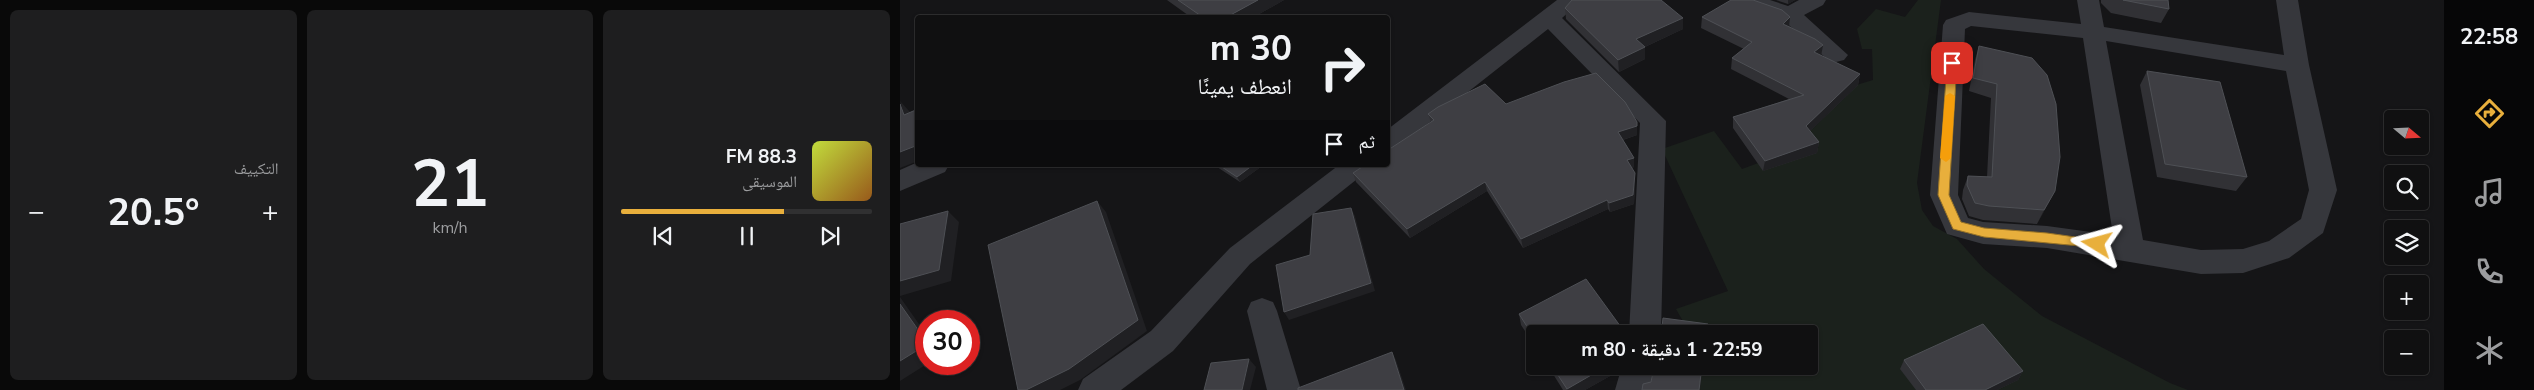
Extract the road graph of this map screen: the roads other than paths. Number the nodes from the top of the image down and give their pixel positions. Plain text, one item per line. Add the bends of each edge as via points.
1 (1570, 0) edge
2 (1748, 0) edge
3 (1816, 0) edge
4 (2088, 0) edge
5 (2287, 0) edge
6 (1790, 14) junction
7 (1549, 17) junction
8 (2094, 32) junction
9 (1836, 55) dead end
10 (2298, 65) junction
11 (1390, 140) edge
12 (931, 167) edge
13 (1354, 167) edge
14 (900, 180) edge
15 (2130, 249) junction
16 (1262, 311) dead end
17 (1647, 325) edge
18 (1636, 375) edge
19 (1095, 390) edge
20 (1284, 390) edge
21 (1632, 390) edge

1 - 7 street
2 - 6 street
3 - 6 street
4 - 8 street
5 - 10 street
6 - 9 street
7 - 11 street
7 - 17 street via 1653,121
8 - 10 street
8 - 15 street
8 - 15 street via 1969,19 1954,25 1944,195 1957,226 1970,231 2047,237
10 - 15 street via 2323,190 2312,225 2279,250 2243,261 2201,262
12 - 14 street
13 - 19 street via 1240,256 1162,341
16 - 20 street
18 - 21 street

